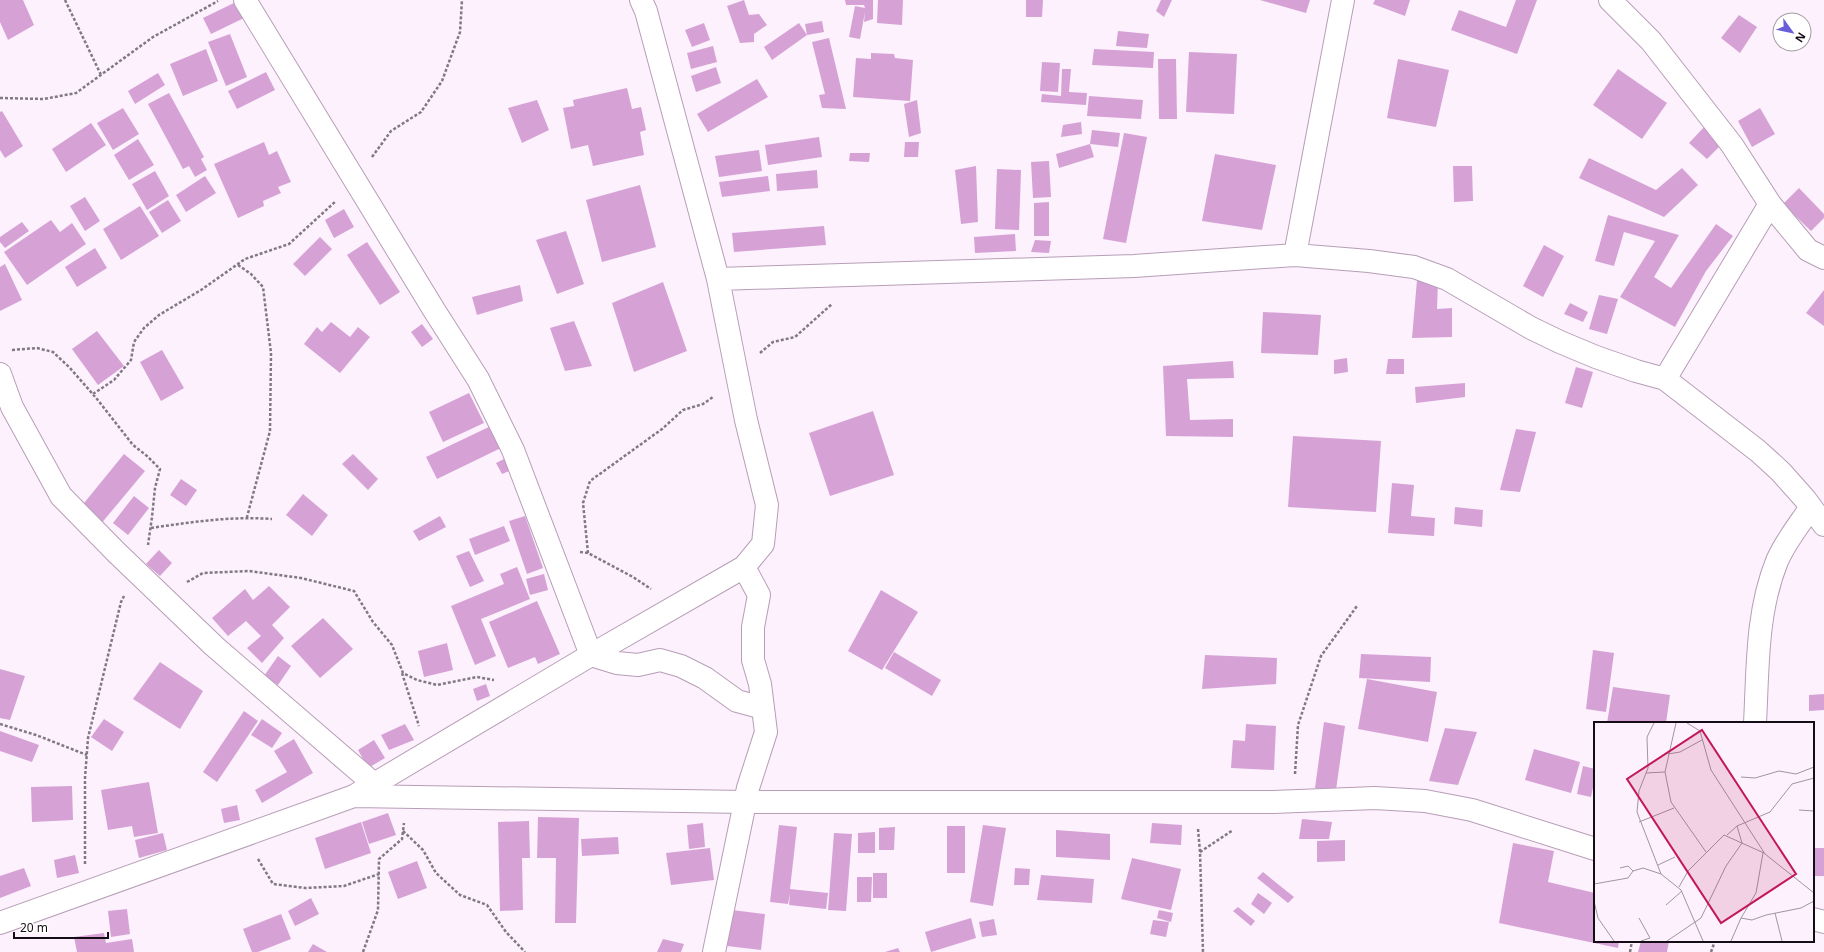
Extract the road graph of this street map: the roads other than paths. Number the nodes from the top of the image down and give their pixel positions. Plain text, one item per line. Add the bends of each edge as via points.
1 (245, 0) edge
2 (640, 0) edge
3 (1343, 0) edge
4 (1610, 0) edge
5 (1770, 204) junction
6 (1296, 255) junction
7 (1824, 258) edge
8 (718, 279) junction
9 (0, 374) edge
10 (1665, 379) junction
11 (1811, 507) junction
12 (1824, 525) edge
13 (744, 567) junction
14 (590, 655) junction
15 (763, 708) junction
16 (1755, 722) edge
17 (374, 784) junction
18 (354, 796) junction
19 (745, 802) junction
20 (1594, 850) edge
21 (1814, 919) edge
22 (1824, 922) edge
23 (0, 923) edge
24 (714, 952) edge

1 - 14 street via 478,379 513,450
2 - 8 street via 646,11
3 - 6 street
4 - 5 street via 1651,41 1732,145
5 - 7 street via 1808,250
5 - 10 street
6 - 8 street via 1134,266
6 - 10 street via 1369,260 1414,267 1447,279 1530,328 1560,342 1596,357
8 - 13 street via 746,420 768,505 763,544
9 - 17 street via 12,407 61,496 214,646
10 - 11 street via 1781,472
11 - 12 street
11 - 16 street via 1777,561 1765,600 1759,629
13 - 14 street
13 - 15 street via 759,595 753,627 753,660
14 - 15 street via 617,663 638,665 660,660 681,666 704,678 737,701
14 - 17 street
15 - 19 street via 766,732
17 - 18 street
18 - 19 street
18 - 23 street
19 - 20 street via 1195,803 1375,798 1425,801 1472,810
19 - 24 street
21 - 22 street

